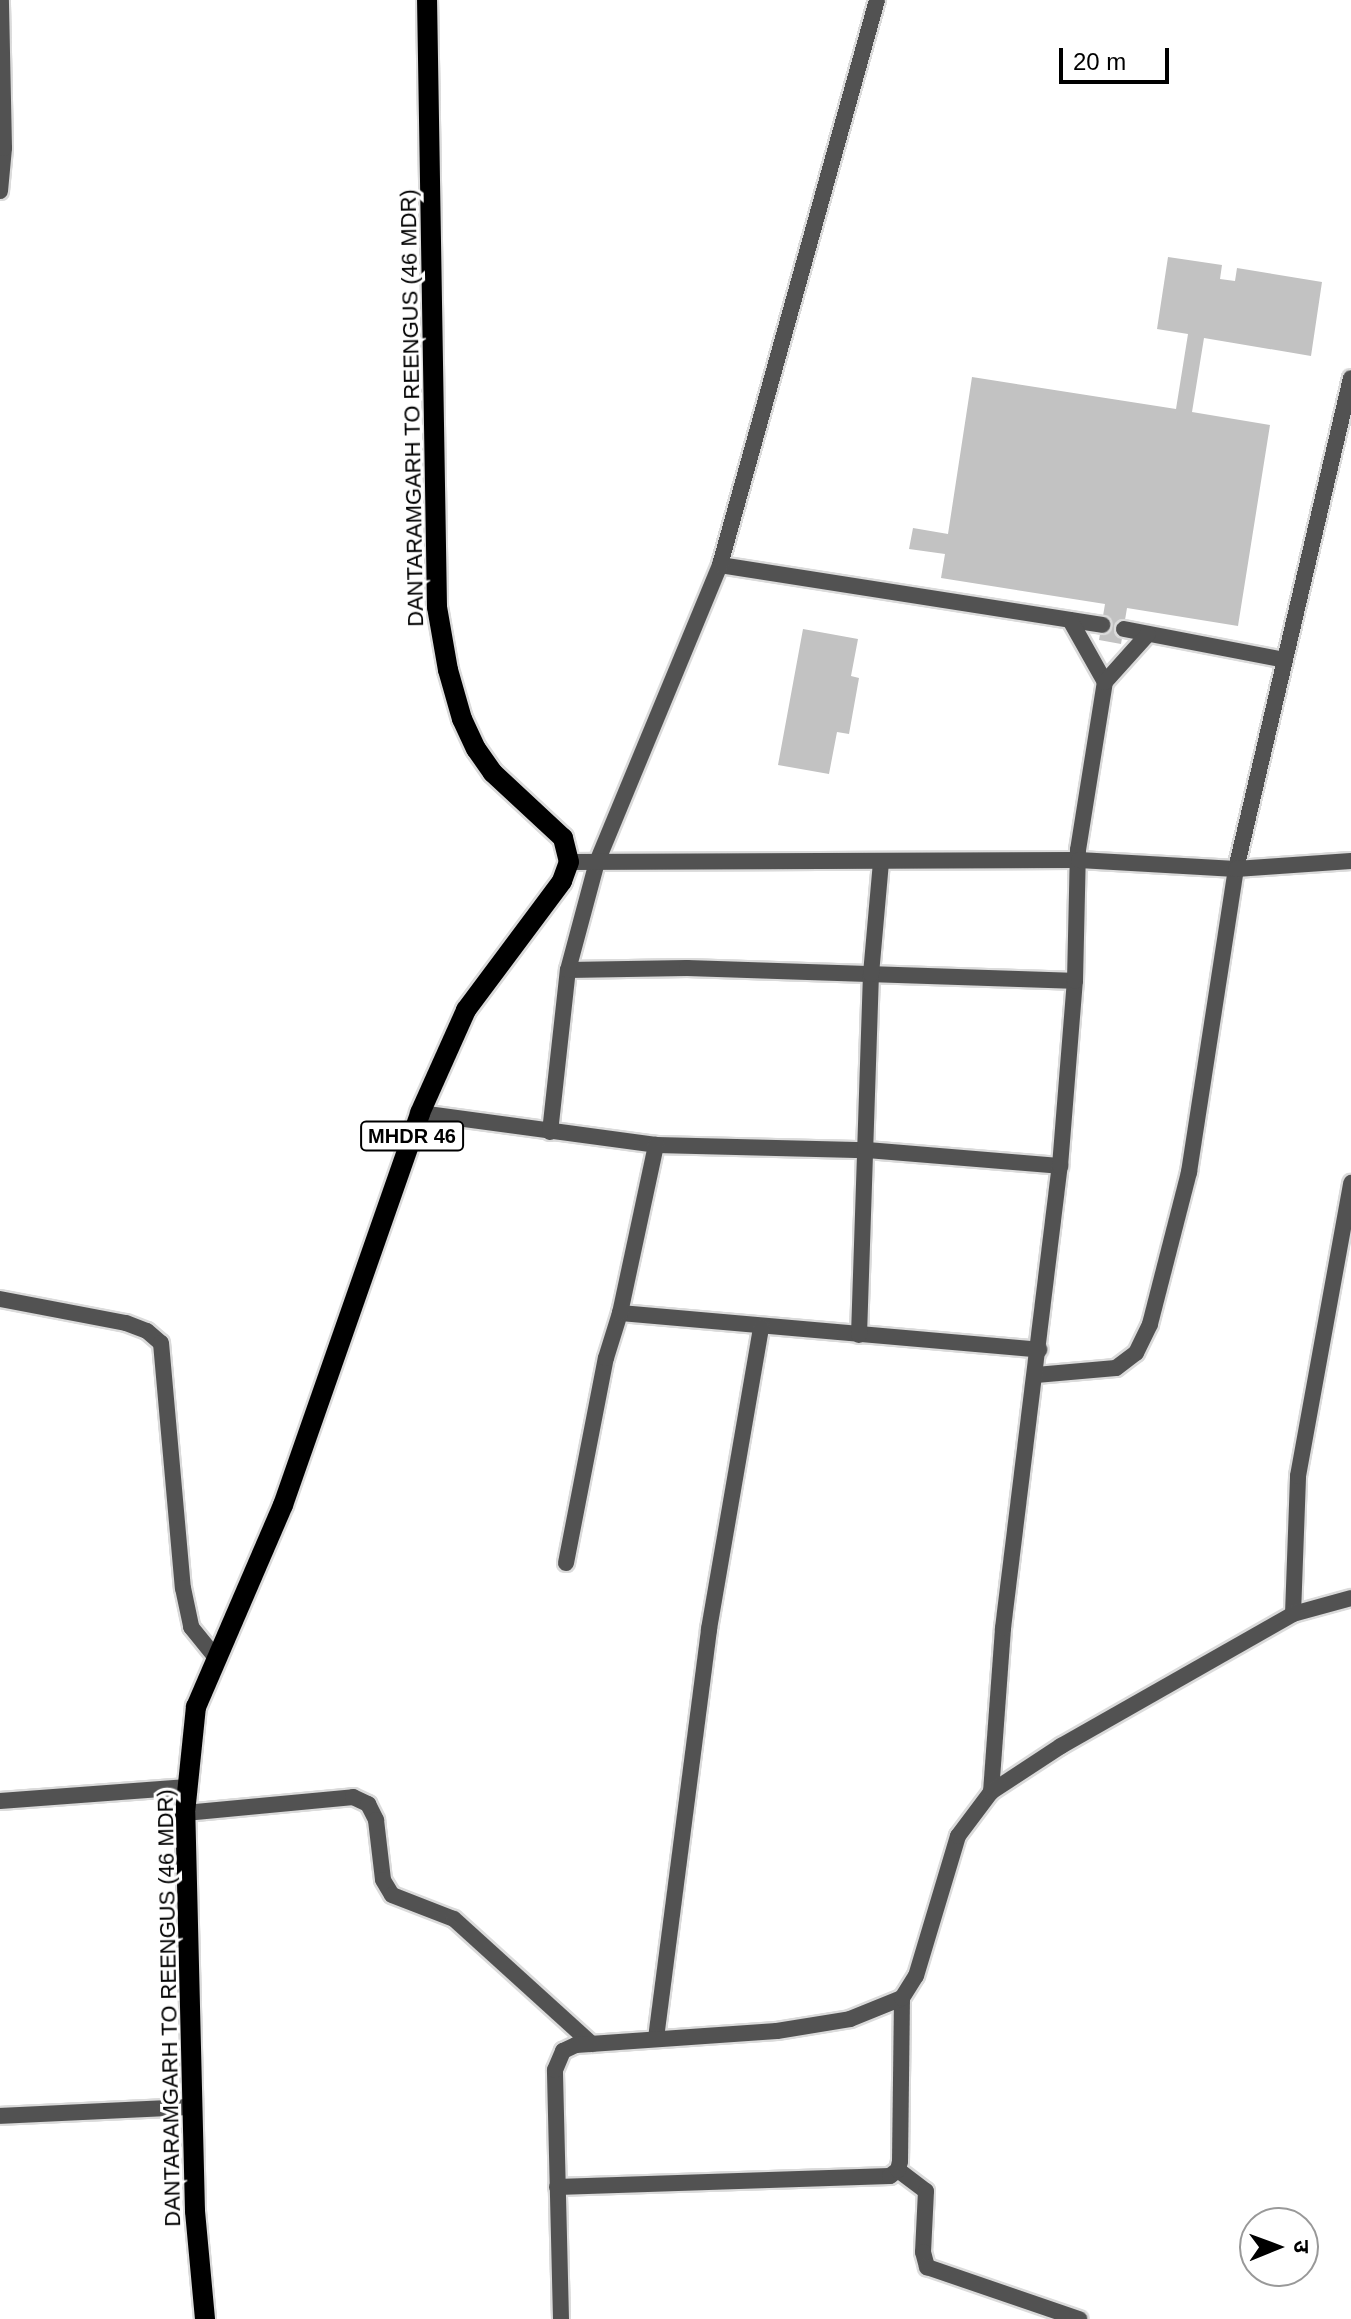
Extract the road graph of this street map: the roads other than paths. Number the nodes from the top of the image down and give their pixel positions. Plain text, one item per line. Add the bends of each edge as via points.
1 (1, 0) edge
2 (427, 0) edge
3 (877, 0) edge
4 (0, 191) edge
5 (1351, 378) edge
6 (720, 565) junction
7 (1070, 620) junction
8 (1102, 625) dead end
9 (1124, 629) dead end
10 (1148, 634) junction
11 (1285, 660) junction
12 (1105, 682) junction
13 (1078, 855) junction
14 (881, 861) junction
15 (1351, 861) edge
16 (569, 862) junction
17 (597, 862) junction
18 (1236, 869) junction
19 (568, 970) junction
20 (871, 974) junction
21 (1075, 981) junction
22 (420, 1113) junction
23 (550, 1132) junction
24 (656, 1145) junction
25 (866, 1150) junction
26 (1060, 1166) junction
27 (1351, 1183) edge
28 (0, 1299) edge
29 (620, 1313) junction
30 (761, 1327) junction
31 (859, 1335) junction
32 (1039, 1350) junction
33 (1036, 1375) junction
34 (566, 1563) dead end
35 (1351, 1598) edge
36 (1293, 1614) junction
37 (215, 1657) junction
38 (187, 1787) junction
39 (991, 1792) junction
40 (0, 1801) edge
41 (185, 1813) junction
42 (902, 1998) junction
43 (656, 2038) junction
44 (592, 2044) junction
45 (192, 2107) junction
46 (0, 2116) edge
47 (898, 2170) junction
48 (557, 2187) junction
49 (205, 2319) edge
50 (561, 2319) edge
51 (1079, 2319) edge

1 - 4 street
2 - 16 main road, DANTARAMGARH TO REENGUS (46 MDR) via 437,607 448,670 476,749 493,773 563,838
3 - 6 street
5 - 11 street
6 - 7 street
6 - 17 street
7 - 8 street
7 - 12 street
9 - 10 street
10 - 11 street
10 - 12 street
11 - 18 street
12 - 13 street
13 - 14 street
13 - 18 street
13 - 21 street
14 - 17 street
14 - 20 street
15 - 18 street
16 - 17 street
16 - 22 main road, DANTARAMGARH TO REENGUS (46 MDR) / MHDR 46 via 562,881 466,1010
17 - 19 street
18 - 33 street via 1189,1172 1150,1324 1136,1353 1116,1368
19 - 20 street
19 - 23 street
20 - 21 street
20 - 25 street
21 - 26 street
22 - 23 street
22 - 37 main road, DANTARAMGARH TO REENGUS (46 MDR) / MHDR 46 via 283,1505 252,1585
23 - 24 street
24 - 25 street
24 - 29 street
25 - 26 street
25 - 31 street
26 - 32 street
27 - 36 street via 1298,1476
28 - 37 street via 126,1323 161,1343 183,1588 191,1627
29 - 30 street
29 - 34 street via 606,1358
30 - 31 street
30 - 43 street via 709,1629
31 - 32 street
32 - 33 street
33 - 39 street via 1003,1628
35 - 36 street
36 - 39 street via 1061,1746
37 - 38 main road, DANTARAMGARH TO REENGUS (46 MDR) / MHDR 46 via 196,1707
38 - 40 street
38 - 41 main road, DANTARAMGARH TO REENGUS (46 MDR) / MHDR 46
39 - 42 street via 958,1836 916,1976
41 - 44 street via 353,1797 368,1804 376,1820 383,1880 392,1895 454,1919
41 - 45 main road, DANTARAMGARH TO REENGUS (46 MDR) / MHDR 46
42 - 43 street via 850,2019 777,2031
42 - 47 street
43 - 44 street
44 - 48 street via 563,2051 555,2070
45 - 46 street
45 - 49 main road, DANTARAMGARH TO REENGUS (46 MDR) / MHDR 46
47 - 48 street via 880,2178
47 - 51 street via 926,2191 927,2267
48 - 50 street

